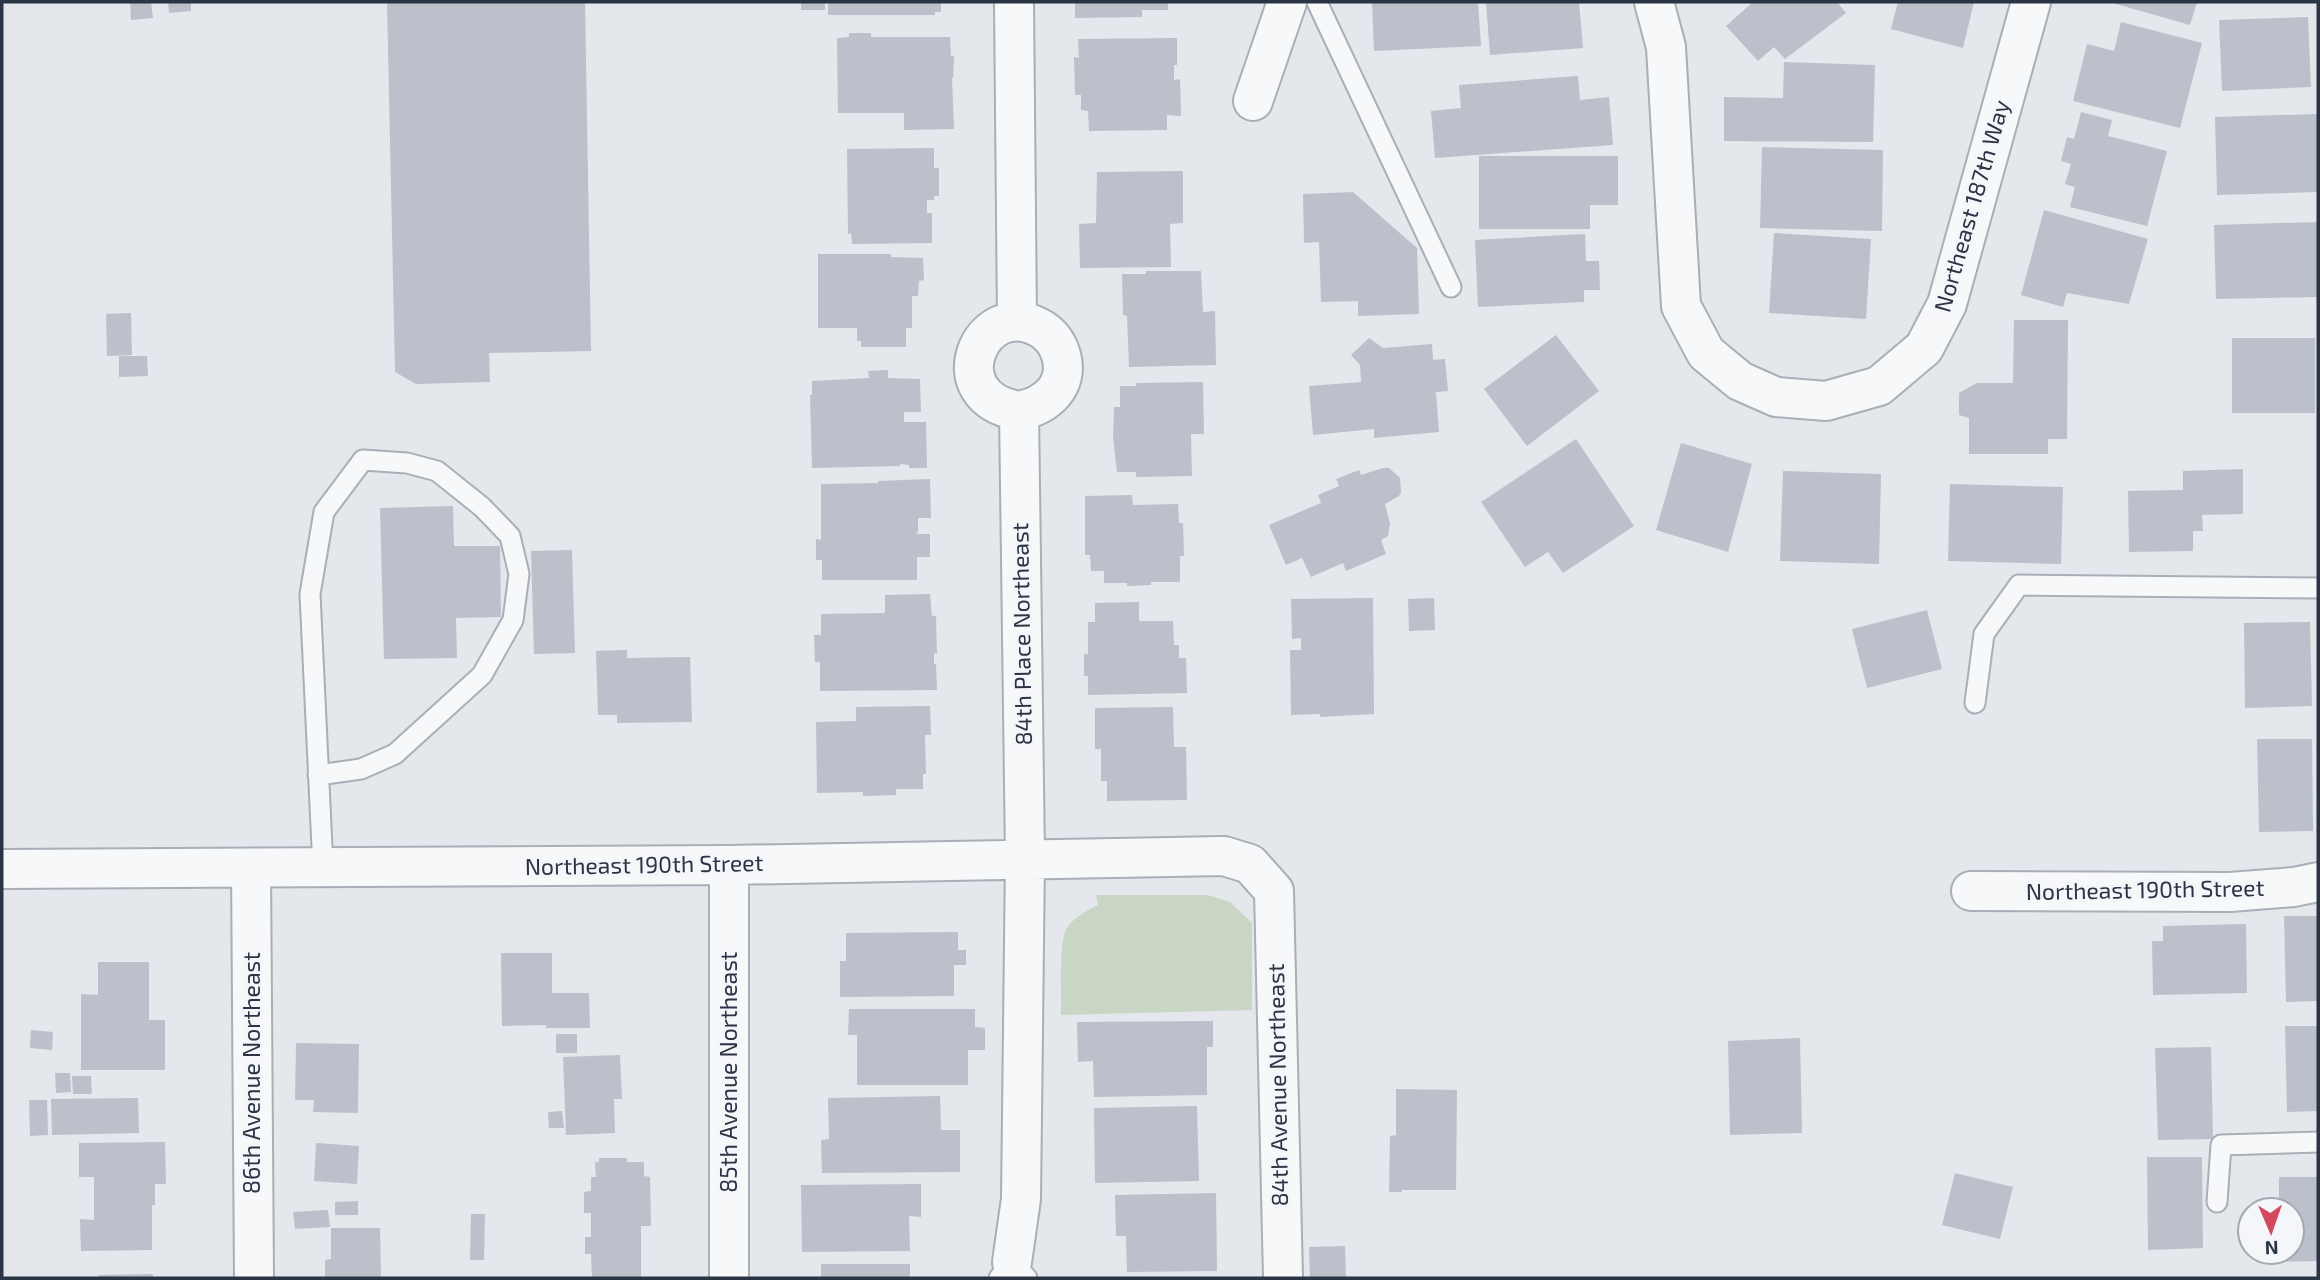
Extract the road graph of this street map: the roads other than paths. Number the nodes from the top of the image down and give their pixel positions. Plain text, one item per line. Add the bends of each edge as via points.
1 (1013, 2) edge
2 (1287, 2) edge
3 (1317, 2) edge
4 (1654, 2) edge
5 (2031, 2) edge
6 (1253, 101) dead end
7 (1451, 287) dead end
8 (1017, 321) junction
9 (1019, 411) junction
10 (2318, 588) edge
11 (1975, 703) dead end
12 (318, 775) junction
13 (1025, 858) junction
14 (729, 865) junction
15 (251, 868) junction
16 (323, 868) junction
17 (2, 869) edge
18 (2318, 882) edge
19 (1273, 891) joint
20 (1971, 891) dead end
21 (2318, 1142) edge
22 (2217, 1202) dead end
23 (1012, 1273) edge
24 (254, 1278) edge
25 (729, 1278) edge
26 (1283, 1278) edge

1 - 8 street
2 - 6 street
3 - 7 lane
4 - 5 street, Northeast 187th Way via 1666,47 1681,306 1706,353 1740,381 1776,397 1826,401 1879,386 1924,348 1947,304
8 - 9 street via 1002,324 979,344 974,374 990,401
8 - 9 street via 1046,331 1062,358 1057,388 1048,400
9 - 13 street, 84th Place Northeast
10 - 11 lane via 2019,585 1984,634
12 - 12 lane via 310,594 324,512 363,460 407,463 437,471 510,536 519,574 513,620 482,674 395,754 361,769
12 - 16 lane
13 - 14 street, Northeast 190th Street
13 - 19 street, Northeast 190th Street via 1224,856 1250,864
13 - 23 street, 84th Place Northeast via 1021,1199
14 - 16 street, Northeast 190th Street
14 - 25 street, 85th Avenue Northeast
15 - 16 street, Northeast 190th Street
15 - 17 street, Northeast 190th Street
15 - 24 street, 86th Avenue Northeast
18 - 20 street, Northeast 190th Street via 2230,892
19 - 26 street, 84th Avenue Northeast
21 - 22 lane via 2221,1145

